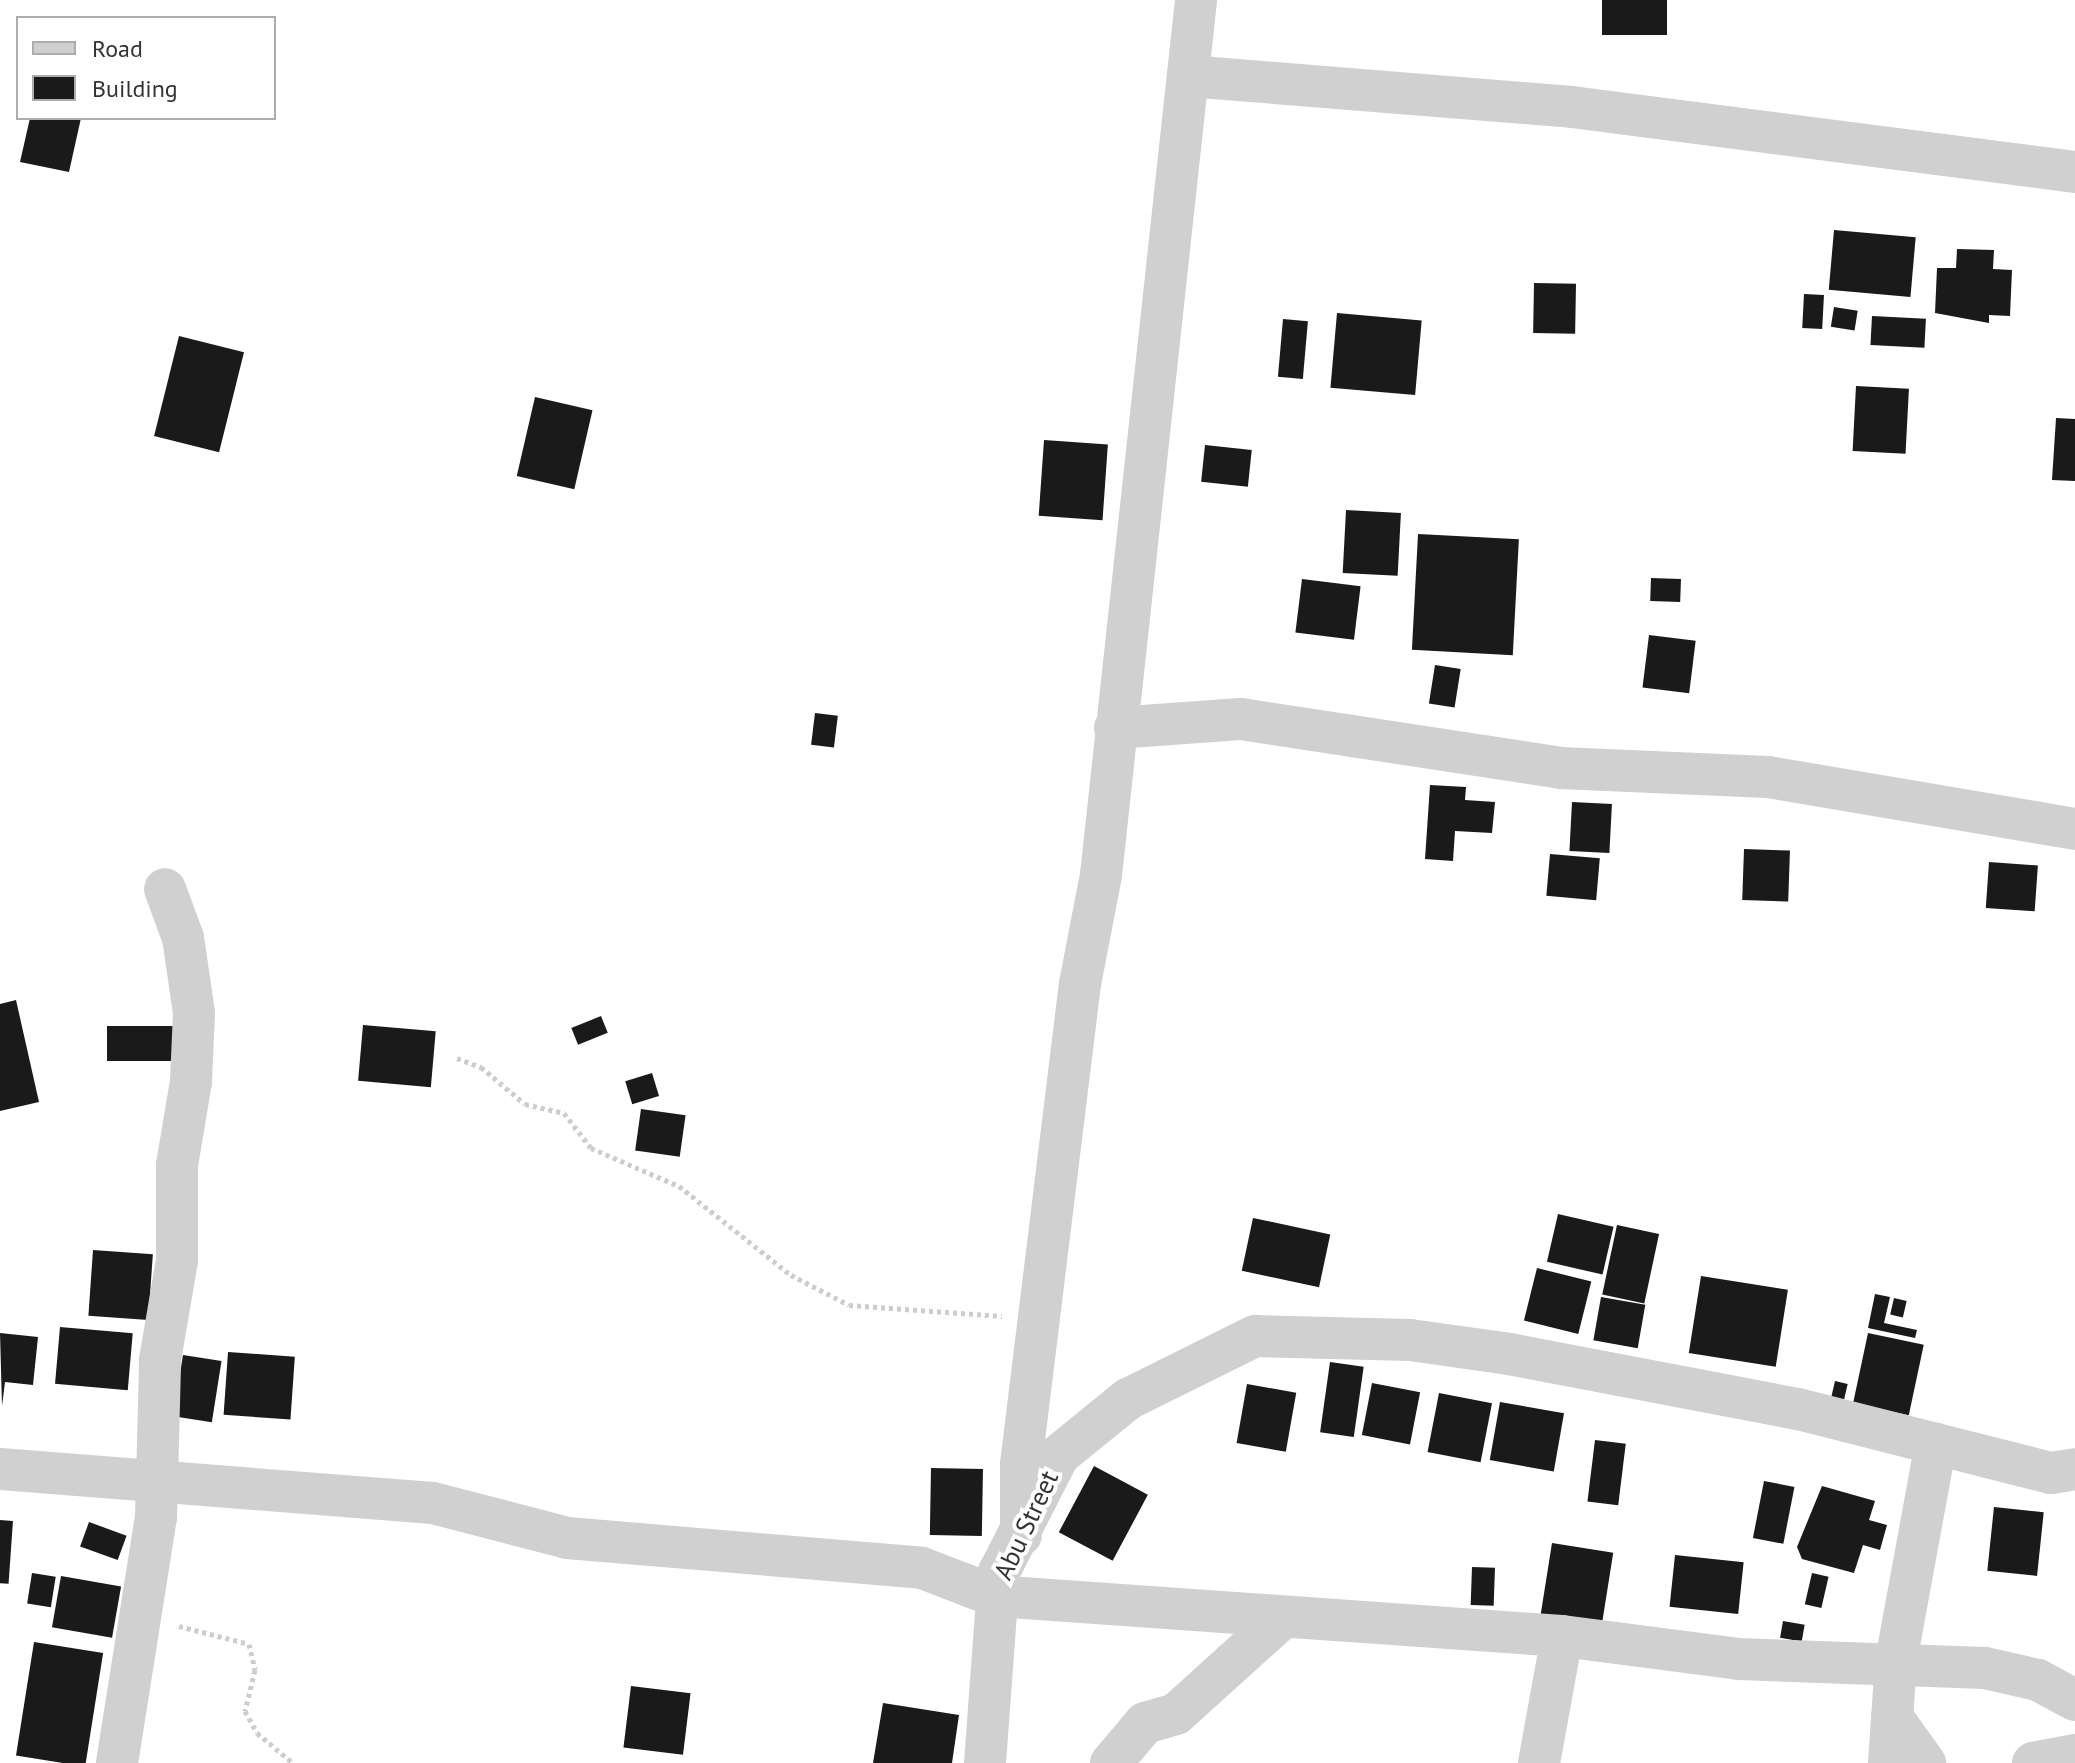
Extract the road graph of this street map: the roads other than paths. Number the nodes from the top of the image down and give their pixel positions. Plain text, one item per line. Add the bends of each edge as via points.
1 (1196, 0) edge
2 (1188, 76) junction
3 (2075, 172) edge
4 (1115, 728) junction
5 (2075, 829) edge
6 (165, 889) dead end
7 (1936, 1444) junction
8 (0, 1469) edge
9 (2075, 1469) edge
10 (158, 1486) junction
11 (1021, 1535) junction
12 (995, 1596) junction
13 (1281, 1619) junction
14 (1562, 1636) junction
15 (1896, 1661) junction
16 (2075, 1700) edge
17 (1892, 1717) junction
18 (2075, 1755) edge
19 (117, 1763) edge
20 (985, 1763) edge
21 (1111, 1763) edge
22 (1539, 1763) edge
23 (1889, 1763) edge
24 (1925, 1763) edge
25 (2033, 1763) edge

1 - 2 street
2 - 3 street via 1572,107
2 - 4 street
4 - 5 street via 1241,719 1560,768 1768,777
4 - 11 street via 1021,1464
6 - 10 street via 183,938 194,1013 177,1165 177,1261 160,1360
7 - 9 street, Abu Street via 2051,1473
7 - 11 street, Abu Street via 1798,1409 1509,1354 1255,1336 1128,1399 1059,1455
7 - 15 street
8 - 10 street
10 - 12 street via 433,1503 567,1538 922,1568
10 - 19 street
11 - 12 street, Abu Street via 999,1572
12 - 13 street
12 - 20 street, Abu Street
13 - 14 street
13 - 21 street via 1176,1714 1145,1723
14 - 15 street via 1738,1659
14 - 22 street
15 - 16 street via 1985,1668 2038,1680
15 - 17 street
17 - 23 street
17 - 24 street
18 - 25 street

